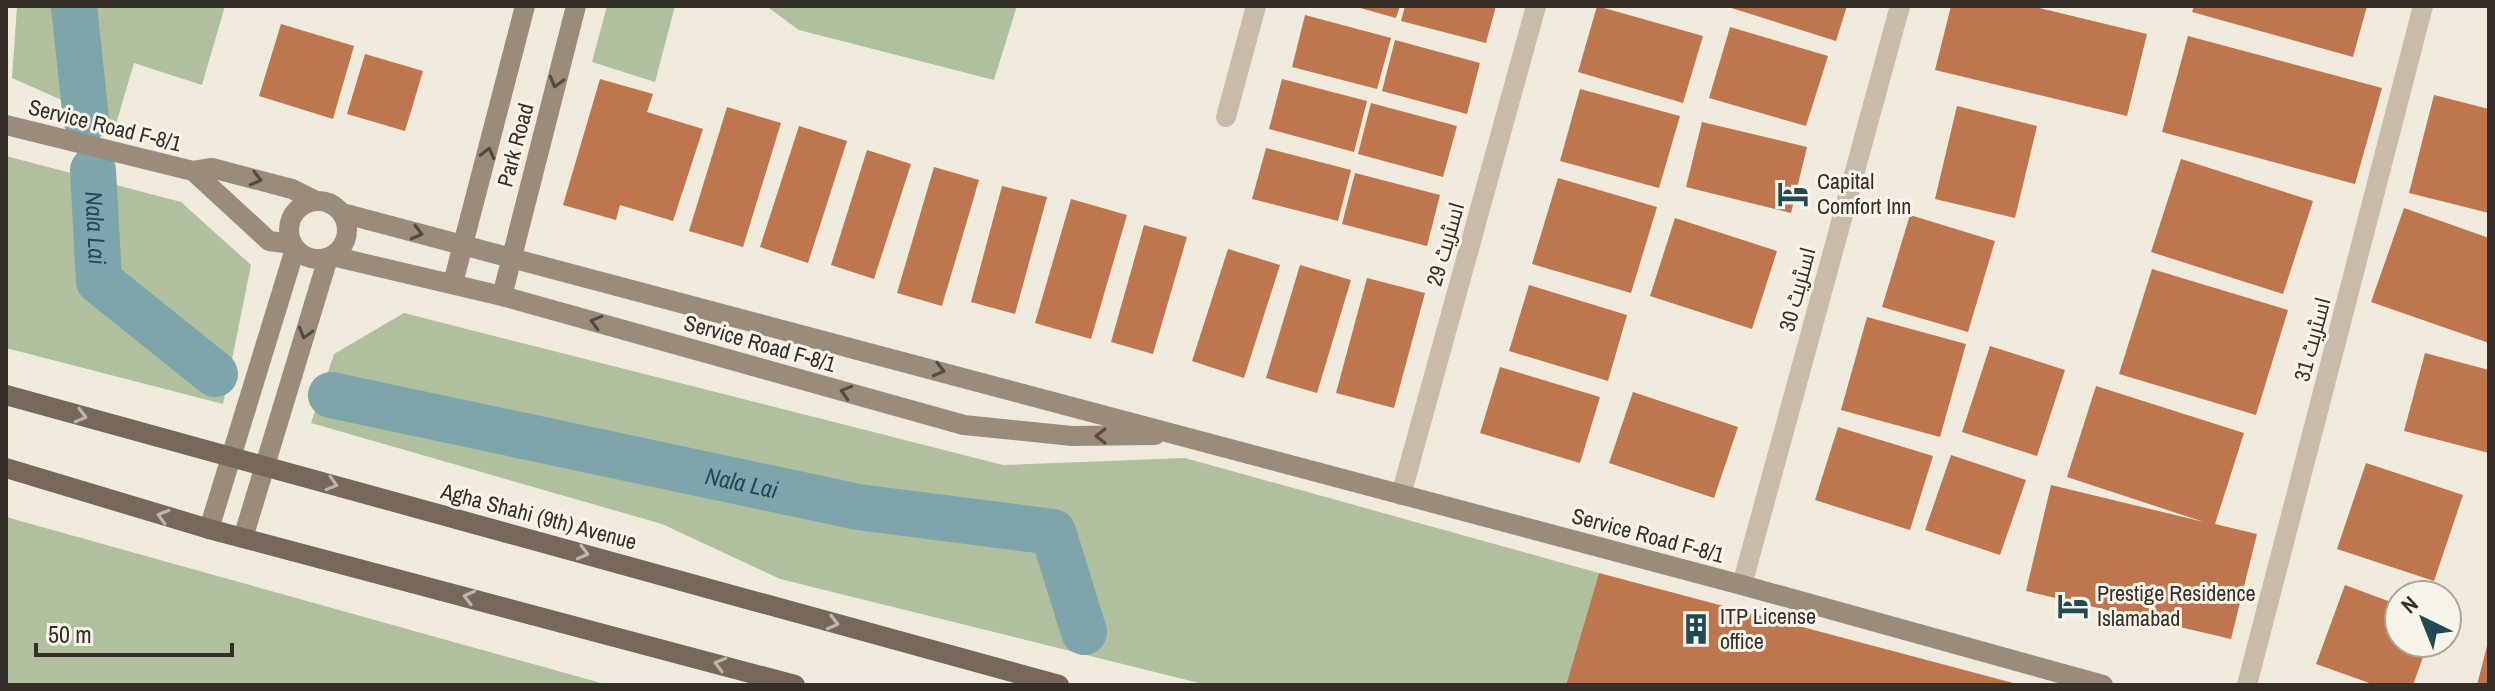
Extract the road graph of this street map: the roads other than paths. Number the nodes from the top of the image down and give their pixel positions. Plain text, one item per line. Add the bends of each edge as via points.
1 (525, 6) edge
2 (576, 6) edge
3 (1256, 6) edge
4 (1536, 6) edge
5 (1900, 6) edge
6 (2423, 6) edge
7 (1226, 117) dead end
8 (6, 125) edge
9 (193, 171) junction
10 (316, 201) junction
11 (342, 213) junction
12 (464, 246) junction
13 (294, 247) junction
14 (330, 257) junction
15 (511, 259) junction
16 (453, 283) junction
17 (502, 296) junction
18 (6, 395) edge
19 (1179, 435) junction
20 (232, 457) junction
21 (265, 465) junction
22 (6, 468) edge
23 (1401, 495) junction
24 (209, 529) junction
25 (243, 538) junction
26 (1742, 585) junction
27 (795, 685) edge
28 (1059, 685) edge
29 (2103, 685) edge
30 (2247, 685) edge

12 -> 1 street, Park Road
2 -> 15 street, Park Road
3 - 7 street
4 - 23 street, اسٹریٹ 29
5 - 26 street, اسٹریٹ 30
6 - 30 street, اسٹریٹ 31
8 - 9 street, Service Road F-8/1
9 -> 10 street, Service Road F-8/1 via 212,168 292,189
9 - 13 street, Service Road F-8/1 via 269,241
10 - 11 street
10 - 13 street via 294,213 289,228
11 -> 12 street, Service Road F-8/1
11 - 14 street via 347,236
12 - 15 street, Service Road F-8/1
12 - 16 street, Park Road
13 - 14 street via 304,257
13 - 20 street
14 - 16 street, Service Road F-8/1
14 -> 21 street
15 - 17 street, Park Road
15 -> 19 street, Service Road F-8/1
16 - 17 street, Service Road F-8/1
19 -> 17 street, Service Road F-8/1 via 1072,436 964,425
18 -> 20 main road, Agha Shahi (9th) Avenue
19 - 23 street, Service Road F-8/1
20 - 21 main road, Agha Shahi (9th) Avenue
20 - 24 street
21 - 25 street
21 -> 28 main road, Agha Shahi (9th) Avenue
24 -> 22 main road
23 - 26 street, Service Road F-8/1
24 - 25 main road
27 -> 25 main road
26 - 29 street, Service Road F-8/1

